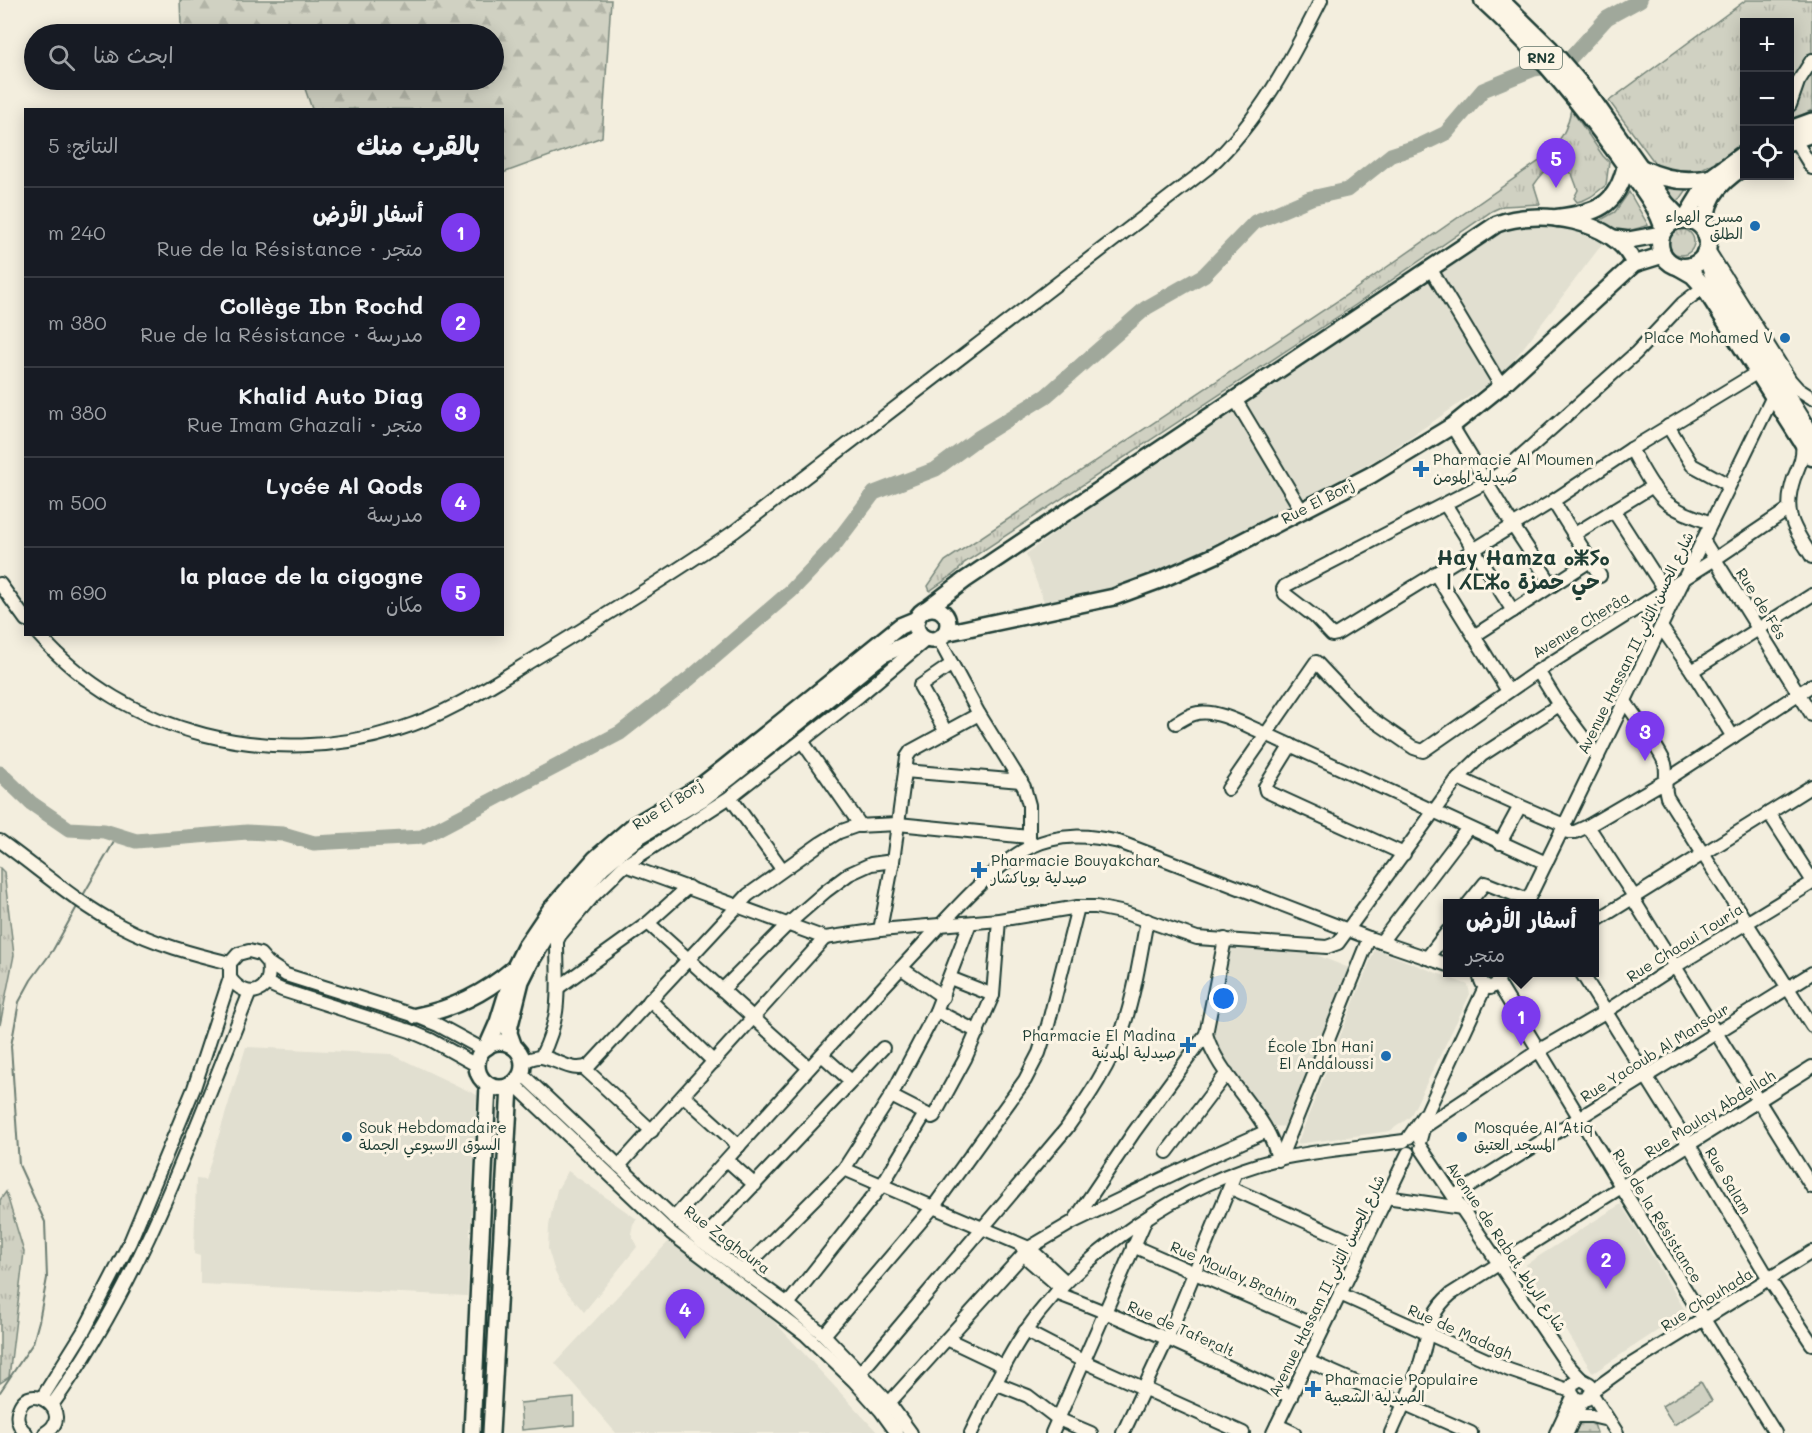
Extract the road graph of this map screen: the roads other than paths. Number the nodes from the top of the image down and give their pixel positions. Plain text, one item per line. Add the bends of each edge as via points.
1 (1321, 0) edge
2 (1489, 1) edge
3 (1812, 60) edge
4 (1794, 94) edge
5 (1598, 116) junction
6 (1812, 121) edge
7 (1794, 132) edge
8 (1794, 134) edge
9 (1812, 134) edge
10 (1794, 139) edge
11 (1740, 156) edge
12 (1626, 165) junction
13 (1812, 168) edge
14 (1642, 169) junction
15 (1740, 170) edge
16 (1710, 178) junction
17 (1557, 218) junction
18 (1683, 220) junction
19 (1663, 232) junction
20 (1613, 238) junction
21 (1706, 246) junction
22 (1663, 255) junction
23 (1634, 264) junction
24 (1679, 267) junction
25 (1430, 268) junction
26 (1704, 287) junction
27 (1758, 372) junction
28 (1502, 386) junction
29 (1773, 396) junction
30 (1812, 398) edge
31 (1235, 399) junction
32 (1452, 426) junction
33 (1668, 426) junction
34 (1807, 439) edge
35 (1630, 449) junction
36 (1812, 457) edge
37 (1487, 482) junction
38 (1730, 485) junction
39 (1653, 486) junction
40 (1553, 501) junction
41 (1445, 504) junction
42 (1789, 509) junction
43 (1613, 510) junction
44 (1302, 511) junction
45 (1711, 523) junction
46 (1513, 526) junction
47 (1573, 535) junction
48 (1703, 540) junction
49 (1475, 549) junction
50 (1812, 557) edge
51 (1715, 559) junction
52 (1590, 561) junction
53 (1435, 573) junction
54 (1600, 576) dead end
55 (1684, 579) junction
56 (0, 584) edge
57 (1552, 585) junction
58 (1665, 591) junction
59 (1812, 595) edge
60 (1672, 603) junction
61 (1513, 611) junction
62 (922, 614) junction
63 (24, 617) edge
64 (1660, 627) junction
65 (1758, 629) junction
66 (40, 636) edge
67 (1474, 636) junction
68 (933, 637) junction
69 (952, 664) junction
70 (1538, 671) junction
71 (1692, 671) junction
72 (1812, 685) edge
73 (1508, 692) junction
74 (1799, 693) junction
75 (1625, 701) junction
76 (1559, 705) junction
77 (979, 714) junction
78 (1812, 715) edge
79 (1176, 723) dead end
80 (946, 732) junction
81 (1266, 734) junction
82 (1733, 737) junction
83 (801, 741) junction
84 (1291, 746) junction
85 (1598, 757) junction
86 (905, 771) junction
87 (1458, 778) junction
88 (1021, 781) junction
89 (1665, 781) junction
90 (1812, 786) edge
91 (1228, 789) dead end
92 (730, 797) junction
93 (1520, 806) junction
94 (1434, 813) junction
95 (1769, 813) junction
96 (898, 824) junction
97 (1564, 825) junction
98 (861, 826) junction
99 (1588, 826) junction
100 (1468, 828) junction
101 (0, 841) edge
102 (1029, 842) junction
103 (1500, 843) junction
104 (1404, 854) junction
105 (1703, 854) junction
106 (893, 861) junction
107 (1546, 863) junction
108 (625, 865) junction
109 (782, 869) junction
110 (1812, 882) edge
111 (688, 887) junction
112 (1634, 898) junction
113 (1471, 899) edge
114 (1520, 899) edge
115 (1528, 899) edge
116 (738, 905) junction
117 (1078, 907) junction
118 (1599, 919) edge
119 (999, 920) junction
120 (1147, 920) junction
121 (1746, 922) junction
122 (648, 923) junction
123 (970, 923) junction
124 (788, 924) junction
125 (941, 926) junction
126 (880, 930) junction
127 (1349, 930) junction
128 (1443, 937) edge
129 (825, 938) junction
130 (1226, 939) junction
131 (1375, 940) junction
132 (688, 958) junction
133 (1427, 958) junction
134 (230, 963) junction
135 (268, 963) junction
136 (1443, 963) edge
137 (515, 967) junction
138 (1674, 967) junction
139 (901, 968) junction
140 (1812, 973) edge
141 (1480, 977) edge
142 (1499, 977) edge
143 (1501, 977) edge
144 (1584, 977) edge
145 (230, 978) junction
146 (950, 978) junction
147 (266, 983) junction
148 (559, 987) junction
149 (1788, 988) junction
150 (722, 990) junction
151 (250, 992) junction
152 (993, 995) junction
153 (943, 997) junction
154 (650, 1000) junction
155 (936, 1011) junction
156 (1605, 1012) junction
157 (416, 1016) junction
158 (753, 1019) junction
159 (1812, 1026) edge
160 (978, 1032) junction
161 (1716, 1033) junction
162 (1206, 1034) junction
163 (514, 1047) junction
164 (883, 1048) dead end
165 (485, 1049) junction
166 (1538, 1051) junction
167 (822, 1055) junction
168 (541, 1057) junction
169 (714, 1062) junction
170 (478, 1066) junction
171 (1812, 1067) edge
172 (584, 1068) junction
173 (809, 1068) junction
174 (1227, 1073) junction
175 (517, 1076) junction
176 (1646, 1076) junction
177 (851, 1082) junction
178 (488, 1085) junction
179 (684, 1096) junction
180 (891, 1096) junction
181 (1758, 1102) junction
182 (1428, 1110) junction
183 (925, 1114) junction
184 (1579, 1118) junction
185 (1424, 1127) junction
186 (652, 1131) junction
187 (1267, 1131) junction
188 (1412, 1144) junction
189 (1689, 1145) junction
190 (739, 1146) junction
191 (1167, 1152) dead end
192 (1279, 1159) junction
193 (727, 1160) junction
194 (619, 1166) junction
195 (844, 1168) junction
196 (1236, 1173) junction
197 (755, 1185) junction
198 (882, 1185) junction
199 (1812, 1187) edge
200 (1231, 1188) junction
201 (1622, 1188) junction
202 (1454, 1196) junction
203 (1386, 1197) junction
204 (934, 1206) junction
205 (1462, 1208) junction
206 (674, 1218) junction
207 (1146, 1220) junction
208 (1073, 1222) junction
209 (984, 1228) junction
210 (701, 1241) junction
211 (1133, 1246) junction
212 (1362, 1247) junction
213 (1025, 1249) junction
214 (1812, 1252) edge
215 (1499, 1265) junction
216 (742, 1271) junction
217 (1195, 1273) junction
218 (1769, 1279) junction
219 (1061, 1288) junction
220 (1340, 1294) junction
221 (788, 1304) junction
222 (1105, 1311) junction
223 (479, 1312) junction
224 (497, 1312) junction
225 (1704, 1320) junction
226 (1323, 1329) junction
227 (1025, 1331) junction
228 (1427, 1334) junction
229 (824, 1335) junction
230 (947, 1339) junction
231 (1167, 1339) junction
232 (1812, 1344) edge
233 (1083, 1361) junction
234 (1308, 1361) junction
235 (1004, 1366) junction
236 (861, 1372) junction
237 (995, 1383) junction
238 (1142, 1388) junction
239 (1582, 1391) junction
240 (1291, 1397) junction
241 (47, 1401) junction
242 (889, 1403) junction
243 (1404, 1403) junction
244 (1575, 1416) junction
245 (1606, 1418) junction
246 (1058, 1419) junction
247 (1275, 1429) edge
248 (19, 1431) edge
249 (45, 1433) edge
250 (472, 1433) edge
251 (491, 1433) edge
252 (897, 1433) edge
253 (911, 1433) edge
254 (971, 1433) edge
255 (1052, 1433) edge
256 (1091, 1433) edge
257 (1123, 1433) edge
258 (1243, 1433) edge
259 (1294, 1433) edge
260 (1391, 1433) edge
261 (1471, 1433) edge
262 (1556, 1433) edge
263 (1567, 1433) edge
264 (1617, 1433) edge
265 (1775, 1433) edge

1 - 66 street via 1254,118 1209,167 735,531 455,706 401,729 344,742 285,746 226,741 138,710 107,693
2 - 5 highway, RN2 via 1550,49
3 - 4 street
5 - 12 highway, RN2
5 - 14 highway, RN2
6 - 7 main road
8 - 9 main road
10 - 13 street
11 - 16 main road
12 - 17 highway via 1616,194 1605,205 1592,212
12 - 19 highway, RN2 via 1657,210
14 - 16 highway via 1680,181
14 - 18 highway, RN2 via 1666,204
15 - 21 main road via 1711,199 1705,215
16 - 18 main road
17 - 20 main road, Rue El Borj via 1587,224
17 - 25 main road, Rue El Borj via 1506,221
18 - 19 highway via 1672,223
18 - 21 highway, RN2 via 1695,223
19 - 20 main road via 1629,240
19 - 22 highway, RN2
20 - 23 main road
21 - 24 highway via 1697,263
21 - 30 street via 1790,380
21 - 34 highway via 1715,280
22 - 23 main road
22 - 24 highway
23 - 28 main road, Rue El Borj
24 - 26 highway
25 - 28 street
25 - 31 main road, Rue El Borj
26 - 27 highway
26 - 37 street via 1683,303 1636,353
27 - 29 highway
27 - 33 street
28 - 32 main road, Rue El Borj
29 - 34 highway
29 - 38 street, Avenue Hassan II شارع الحسن الثاني
31 - 44 street
31 - 62 main road, Rue El Borj via 965,580
32 - 37 street
32 - 44 main road, Rue El Borj
33 - 35 street
33 - 38 street via 1692,465
34 - 36 highway
34 - 42 street via 1792,484
35 - 39 street
35 - 40 street
37 - 41 street
37 - 46 street
38 - 45 street, Avenue Hassan II شارع الحسن الثاني
39 - 43 street
39 - 45 street via 1675,508
40 - 46 street
40 - 47 street
41 - 49 street
41 - 53 street via 1283,589 1334,635
42 - 50 street via 1792,526
42 - 51 street, Avenue Cherâa
43 - 47 street
43 - 58 street
44 - 68 main road, Rue El Borj via 1194,566 1114,597
45 - 48 street, Avenue Hassan II شارع الحسن الثاني
46 - 49 street
46 - 57 street
47 - 52 street
48 - 51 street, Rue de Fés
48 - 55 street, Avenue Hassan II شارع الحسن الثاني
49 - 53 street
49 - 61 street
51 - 55 street, Avenue Cherâa
51 - 65 street, Rue de Fés
52 - 54 street
52 - 57 street
53 - 67 street
55 - 58 street, Avenue Cherâa
55 - 60 street, Avenue Hassan II شارع الحسن الثاني
56 - 63 street
57 - 61 street
58 - 60 street
58 - 70 street, Avenue Cherâa
59 - 65 street
60 - 64 street, Avenue Hassan II شارع الحسن الثاني
61 - 67 street
62 - 68 main road via 916,628
62 - 68 main road via 939,610 946,617 947,622
62 - 137 main road, Rue El Borj via 900,626 701,786 651,814 607,847 550,910
64 - 71 street
64 - 75 street, Avenue Hassan II شارع الحسن الثاني
65 - 71 street
65 - 74 street, Rue de Fés
67 - 73 street
68 - 69 street
68 - 83 street
68 - 163 main road, Rue El Borj via 882,655 703,798 639,836 602,867 556,920 521,981 508,1033
69 - 77 street
69 - 80 street via 920,686
70 - 73 street, Avenue Cherâa
70 - 76 street
71 - 82 street
72 - 74 street
73 - 81 street, Avenue Cherâa via 1423,751 1366,715 1317,662
74 - 78 street, Rue de Fés
74 - 82 street
75 - 85 street, Avenue Hassan II شارع الحسن الثاني
75 - 89 street via 1665,762
76 - 85 street
76 - 87 street via 1482,755
77 - 80 street
77 - 88 street
79 - 81 street via 1207,712
80 - 86 street via 911,751
81 - 84 street
81 - 91 street
82 - 89 street
83 - 92 street
83 - 98 street
84 - 94 street
84 - 104 street via 1264,790
85 - 97 street, Avenue Hassan II شارع الحسن الثاني
86 - 88 street
86 - 96 street
87 - 93 street
87 - 94 street
88 - 102 street via 1028,796
89 - 99 street
89 - 105 street via 1667,797
90 - 95 street
92 - 108 street
92 - 109 street
93 - 97 street
93 - 103 street
94 - 100 street
94 - 104 street
95 - 105 street
95 - 110 street
96 - 98 street
96 - 102 street
96 - 106 street
97 - 99 street via 1572,833
97 - 107 street, Avenue Hassan II شارع الحسن الثاني
98 - 109 street via 839,832
99 - 112 street
100 - 103 street
100 - 131 street
101 - 134 street via 119,926 151,940
102 - 125 street
102 - 127 street via 1076,835 1119,842
103 - 107 street
104 - 127 street
105 - 112 street
105 - 121 street
106 - 124 street via 871,864 849,874
106 - 126 street
107 - 115 street, Avenue Hassan II شارع الحسن الثاني
108 - 111 street
108 - 148 street via 560,935
109 - 116 street
110 - 121 street, Rue Chaoui Touria
111 - 116 street
111 - 122 street
112 - 118 street
112 - 138 street
113 - 114 street via 1485,883
116 - 124 street
116 - 132 street
117 - 119 street
117 - 120 street via 1111,909
117 - 204 street via 1039,1053 1025,1080
119 - 123 street
119 - 152 street
120 - 130 street via 1188,936
120 - 209 street via 1116,1047 1066,1129
121 - 138 street, Rue Chaoui Touria
121 - 149 street
122 - 132 street
122 - 148 street
123 - 125 street
123 - 146 street
124 - 129 street
124 - 150 street
125 - 126 street
125 - 139 street
126 - 129 street
127 - 130 street via 1338,944 1328,947
127 - 131 street
128 - 133 street
129 - 158 street
130 - 162 street
131 - 133 street
131 - 192 street
132 - 150 street
132 - 154 street
133 - 136 street
134 - 135 street via 238,954 249,951 260,954
134 - 145 street
135 - 147 street
135 - 157 street via 286,975
137 - 157 main road via 469,999
137 - 165 main road, Rue El Borj
138 - 156 street, Rue Chaoui Touria
138 - 161 street
139 - 153 street
139 - 167 street
140 - 149 street, Rue Yacoub Al Mansour
141 - 142 street via 1492,988
141 - 182 street, Avenue Hassan II شارع الحسن الثاني
143 - 166 street, Rue de la Résistance
144 - 156 street, Rue Salam
145 - 151 street via 238,988
145 - 241 street via 194,1088 130,1242
146 - 152 street
146 - 153 street
147 - 151 street
147 - 170 street via 410,1031
148 - 168 street via 555,1023
149 - 159 street
149 - 161 street, Rue Yacoub Al Mansour
150 - 158 street
151 - 241 street via 133,1269 75,1373
152 - 160 street
153 - 155 street
154 - 169 street
154 - 172 street via 595,1061
155 - 160 street
155 - 180 street
156 - 166 street, Rue Chaoui Touria
156 - 176 street, Rue Salam
157 - 165 street
158 - 169 street
158 - 173 street
160 - 183 street via 934,1116
161 - 176 street, Rue Yacoub Al Mansour
161 - 181 street
162 - 174 street
162 - 208 street
163 - 165 main road via 501,1042
163 - 175 main road via 520,1053
164 - 177 street
165 - 170 main road
166 - 184 street, Rue de la Résistance
166 - 185 street, Rue Chaoui Touria
167 - 173 street
167 - 177 street
168 - 172 street
168 - 175 street
169 - 179 street
170 - 178 main road
171 - 181 street, Rue Moulay Abdellah
172 - 186 street
173 - 190 street
174 - 187 street
174 - 191 street
175 - 178 main road via 499,1088
175 - 194 street, Rue Zaghoura
175 - 224 main road
175 - 252 street, Rue Zaghoura via 671,1233 805,1334 854,1381
176 - 184 street, Rue Yacoub Al Mansour
176 - 189 street, Rue Salam
177 - 197 street
178 - 223 main road
179 - 186 street
179 - 190 street
180 - 183 street
180 - 195 street
181 - 189 street, Rue Moulay Abdellah
181 - 199 street
182 - 185 street, Avenue Hassan II شارع الحسن الثاني
182 - 188 street, Avenue Hassan II شارع الحسن الثاني
183 - 198 street
184 - 201 street, Rue de la Résistance
184 - 202 street, Rue Yacoub Al Mansour
185 - 188 street, Avenue Hassan II شارع الحسن الثاني
186 - 194 street
187 - 192 street
187 - 208 street
188 - 192 street
188 - 202 street, Avenue de Rabat شارع الرباط
188 - 203 street, Avenue Hassan II شارع الحسن الثاني
189 - 201 street, Rue Moulay Abdellah
189 - 218 street, Rue Salam
190 - 193 street
192 - 196 street
193 - 197 street
193 - 206 street
194 - 206 street, Rue Zaghoura
195 - 198 street
195 - 216 street
196 - 200 street
196 - 207 street
197 - 210 street
198 - 204 street
198 - 221 street
200 - 212 street
200 - 217 street
201 - 215 street, Rue Moulay Abdellah
201 - 225 street, Rue de la Résistance
202 - 205 street, Avenue de Rabat شارع الرباط
203 - 205 street
203 - 212 street, Avenue Hassan II شارع الحسن الثاني
204 - 209 street
204 - 229 street
205 - 215 street, Avenue de Rabat شارع الرباط
206 - 210 street, Rue Zaghoura
207 - 211 street
207 - 219 street via 1104,1249
208 - 213 street
209 - 213 street
209 - 236 street
210 - 216 street, Rue Zaghoura
211 - 217 street, Rue Moulay Brahim
211 - 222 street
212 - 220 street, Avenue Hassan II شارع الحسن الثاني
213 - 219 street
213 - 230 street
214 - 218 street, Rue Chouhada
215 - 228 street, Rue Moulay Abdellah via 1442,1301
215 - 239 street, Avenue de Rabat شارع الرباط
216 - 221 street, Rue Zaghoura
217 - 226 street, Rue Moulay Brahim
217 - 231 street
218 - 225 street, Rue Chouhada
218 - 232 street, Rue Salam
219 - 222 street, Rue de Taferalt
219 - 227 street
220 - 226 street, Avenue Hassan II شارع الحسن الثاني
220 - 228 street, Rue de Madagh
221 - 229 street, Rue Zaghoura
222 - 231 street, Rue de Taferalt
222 - 233 street
223 - 224 main road
223 - 250 main road
224 - 251 main road
225 - 239 street, Rue Chouhada
225 - 265 street, Rue de la Résistance
226 - 234 street, Avenue Hassan II شارع الحسن الثاني
227 - 233 street
227 - 235 street
228 - 239 street, Rue de Madagh via 1509,1370
228 - 243 street, Rue Moulay Abdellah via 1420,1365
229 - 236 street, Rue Zaghoura
230 - 235 street
230 - 242 street
231 - 238 street
231 - 240 street, Rue de Taferalt
233 - 238 street
233 - 246 street
234 - 240 street, Avenue Hassan II شارع الحسن الثاني
234 - 243 street
235 - 237 street
236 - 242 street, Rue Zaghoura
237 - 246 street via 1028,1396
237 - 254 street
238 - 257 street
238 - 258 street
239 - 244 street
239 - 245 street, Avenue de Rabat شارع الرباط
239 - 262 street
240 - 247 street, Avenue Hassan II شارع الحسن الثاني
241 - 248 street via 31,1398 21,1404 17,1415
241 - 249 street via 55,1414 54,1423
242 - 253 street, Rue Zaghoura
243 - 260 street, Rue Moulay Abdellah
243 - 261 street
244 - 245 street
244 - 263 street
245 - 264 street, Avenue de Rabat شارع الرباط
246 - 255 street
246 - 256 street
247 - 259 street

